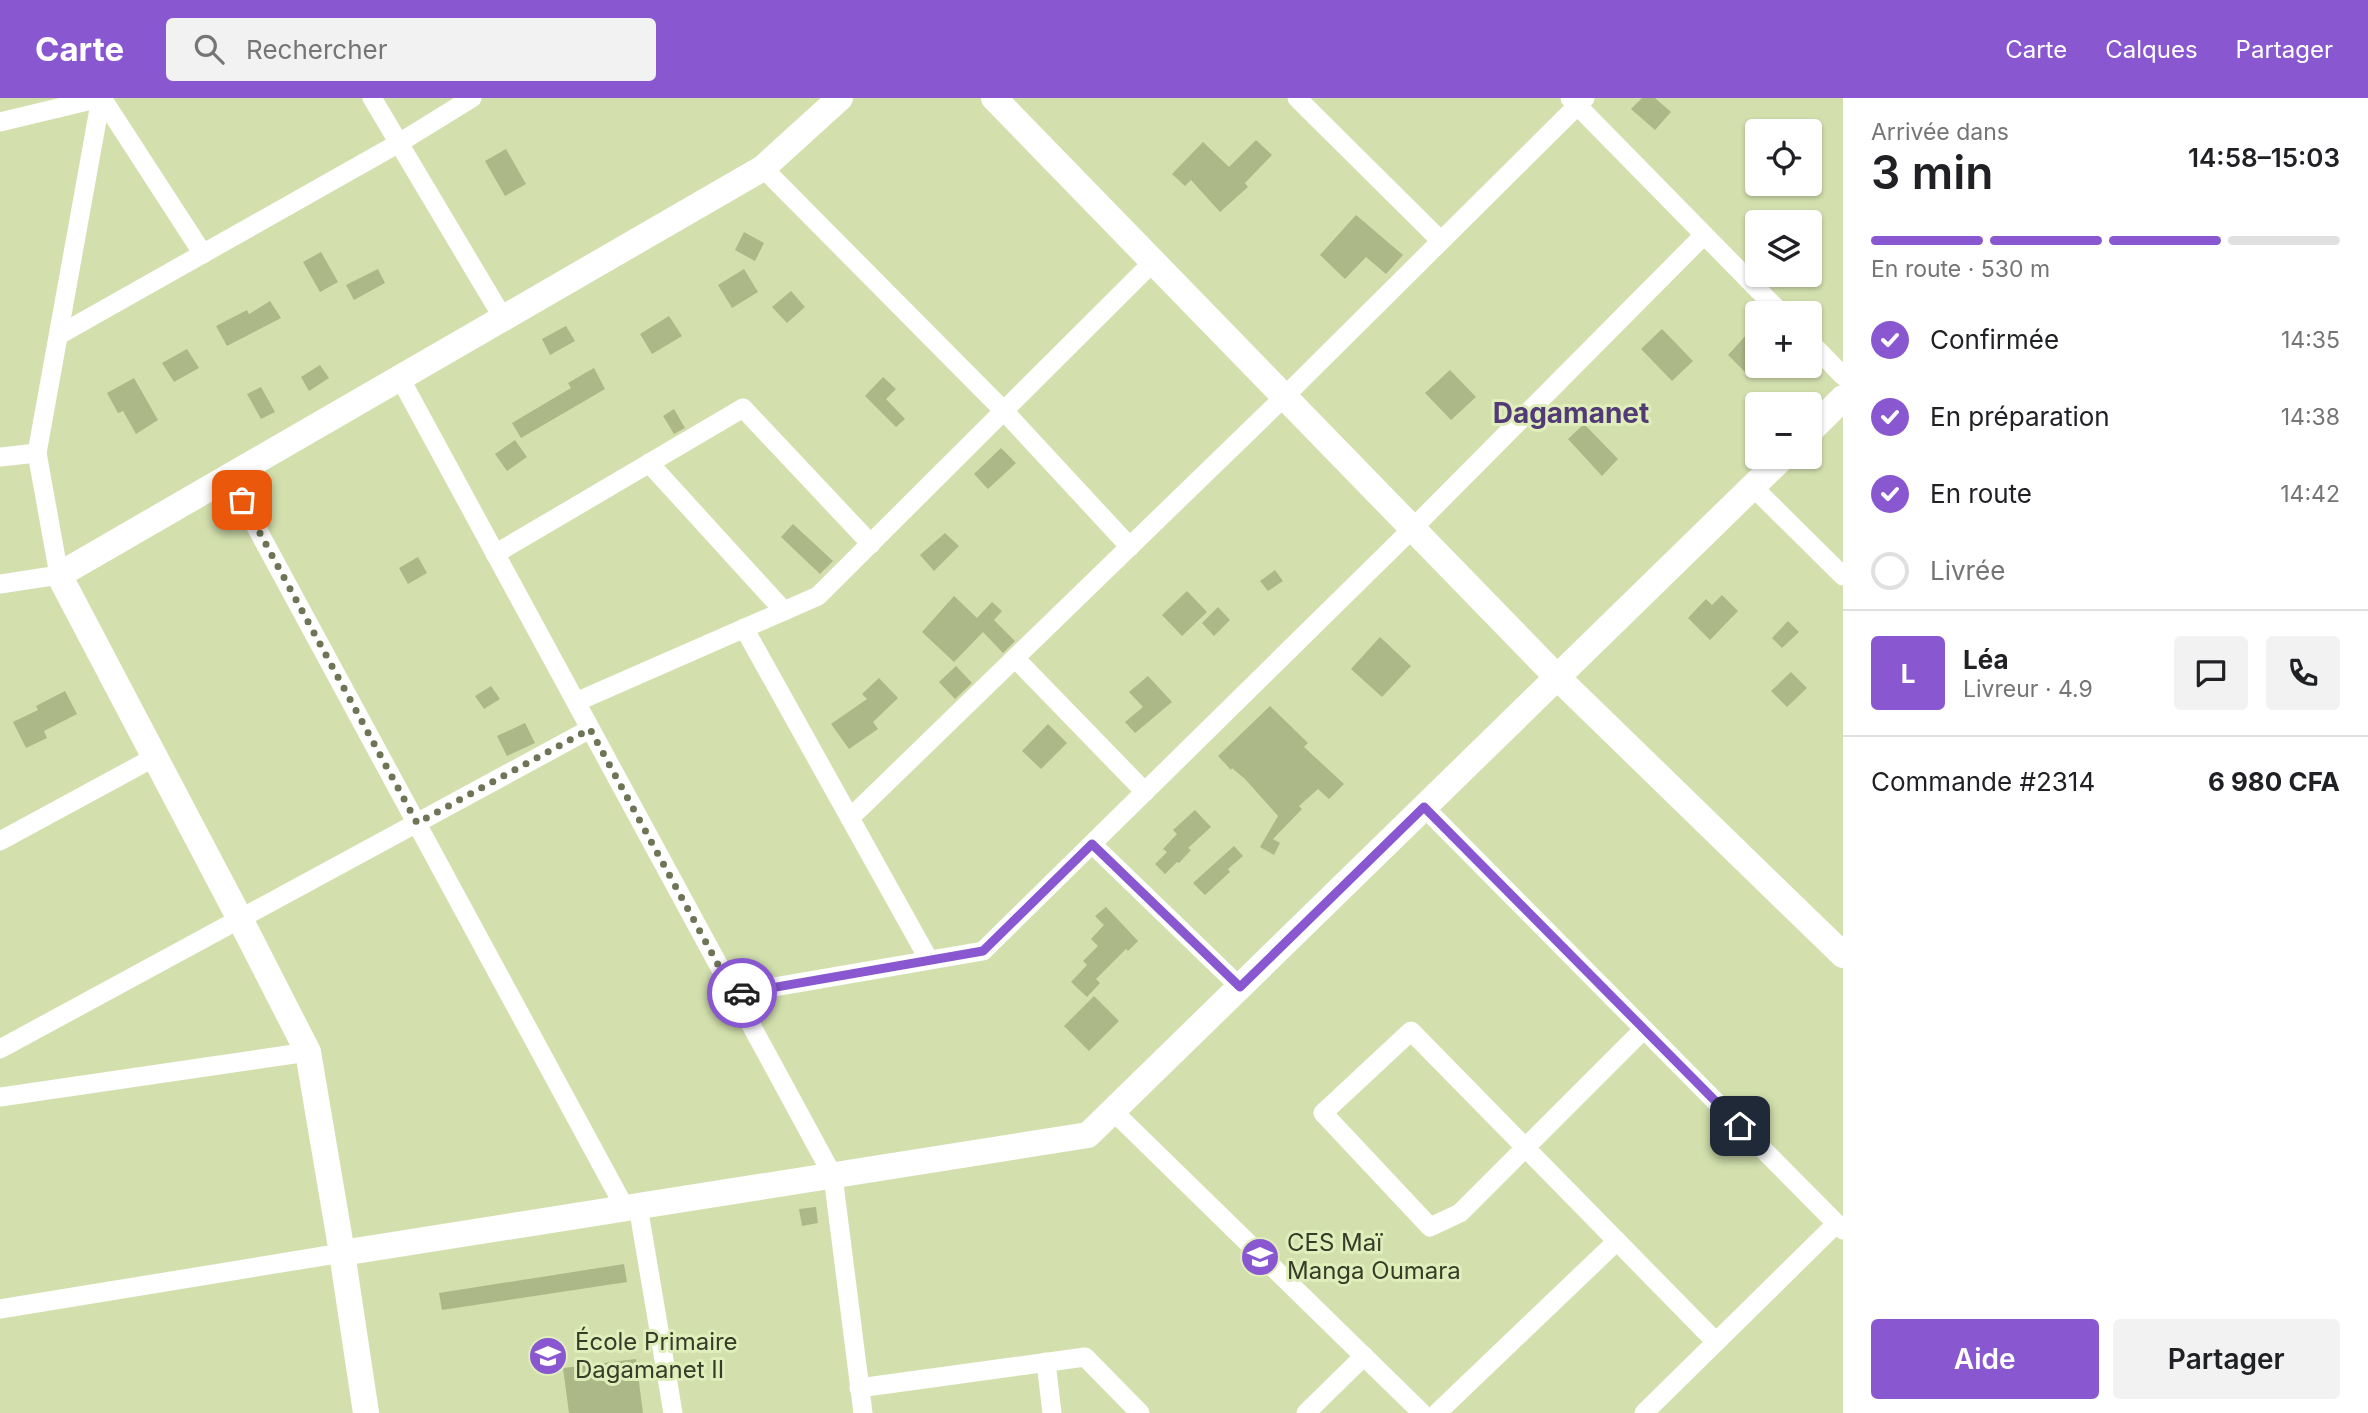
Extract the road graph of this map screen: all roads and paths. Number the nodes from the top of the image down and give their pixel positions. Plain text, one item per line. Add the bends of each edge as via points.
1 (101, 98) edge
2 (372, 98) edge
3 (472, 98) edge
4 (840, 98) edge
5 (994, 98) edge
6 (1297, 98) edge
7 (1577, 100) edge
8 (0, 122) edge
9 (399, 143) junction
10 (763, 168) junction
11 (1704, 235) junction
12 (1441, 242) junction
13 (203, 254) junction
14 (1153, 262) junction
15 (1769, 301) edge
16 (503, 318) junction
17 (59, 335) junction
18 (1822, 354) edge
19 (1843, 376) edge
20 (400, 378) junction
21 (1284, 397) junction
22 (1843, 398) edge
23 (1004, 411) junction
24 (1822, 419) edge
25 (37, 453) junction
26 (0, 457) edge
27 (649, 463) junction
28 (1770, 469) edge
29 (229, 477) junction
30 (1752, 486) junction
31 (1412, 528) junction
32 (870, 544) junction
33 (1130, 547) junction
34 (495, 554) junction
35 (59, 575) junction
36 (1843, 576) edge
37 (0, 584) edge
38 (784, 611) junction
39 (744, 628) junction
40 (1016, 658) junction
41 (1557, 677) junction
42 (576, 702) junction
43 (590, 729) junction
44 (155, 757) junction
45 (1145, 792) junction
46 (1424, 807) junction
47 (850, 818) junction
48 (417, 823) junction
49 (0, 841) edge
50 (1092, 844) junction
51 (240, 919) junction
52 (1843, 955) edge
53 (929, 960) junction
54 (1240, 987) junction
55 (734, 994) junction
56 (1644, 1029) junction
57 (0, 1049) edge
58 (308, 1052) junction
59 (0, 1097) edge
60 (1113, 1111) junction
61 (1525, 1147) junction
62 (833, 1176) junction
63 (632, 1207) junction
64 (1840, 1227) edge
65 (1616, 1241) junction
66 (342, 1253) junction
67 (0, 1309) edge
68 (1716, 1342) junction
69 (1364, 1356) junction
70 (1046, 1362) junction
71 (859, 1388) junction
72 (366, 1413) edge
73 (673, 1413) edge
74 (863, 1413) edge
75 (1052, 1413) edge
76 (1140, 1413) edge
77 (1306, 1413) edge
78 (1422, 1413) edge
79 (1437, 1413) edge
80 (1644, 1413) edge

1 - 8 street
1 - 13 street
1 - 17 street
2 - 9 street
3 - 9 street
4 - 10 street
5 - 14 street
6 - 12 street
7 - 11 street
7 - 12 street
9 - 13 street
9 - 16 street
10 - 16 street
10 - 23 street
11 - 15 street
11 - 31 street
12 - 21 street
13 - 17 street
14 - 21 street
14 - 23 street
16 - 20 street
17 - 25 street
18 - 19 street
20 - 29 street
20 - 34 street
21 - 31 street
21 - 33 street
22 - 24 street
23 - 32 street
23 - 33 street
25 - 26 street
25 - 35 street
27 - 32 street via 743,408
27 - 34 street
27 - 38 street
28 - 30 street
29 - 35 street
29 - 48 street
30 - 36 street
30 - 41 street
31 - 41 street
31 - 45 street
32 - 38 street via 818,596
33 - 40 street
34 - 42 street
35 - 37 street
35 - 44 street
38 - 39 street
39 - 42 street
39 - 47 street
40 - 45 street
40 - 47 street
41 - 46 street
41 - 52 street
42 - 43 street
43 - 48 street
43 - 55 street
44 - 49 street
44 - 51 street
45 - 50 street
46 - 54 street
46 - 56 street
47 - 53 street
48 - 51 street
48 - 63 street
50 - 53 street via 983,951
50 - 54 street
51 - 57 street
51 - 58 street
53 - 55 street
54 - 60 street
55 - 62 street
56 - 61 street
56 - 64 street
58 - 59 street
58 - 66 street
60 - 62 street via 1088,1135
60 - 69 street
61 - 61 street via 1460,1213 1430,1227 1323,1113 1411,1031
61 - 65 street
62 - 63 street
62 - 71 street
63 - 66 street
63 - 73 street
64 - 68 street
65 - 68 street
65 - 79 street
66 - 67 street
66 - 72 street
68 - 80 street
69 - 77 street
69 - 78 street
70 - 71 street
70 - 75 street
70 - 76 street via 1085,1357
71 - 74 street

